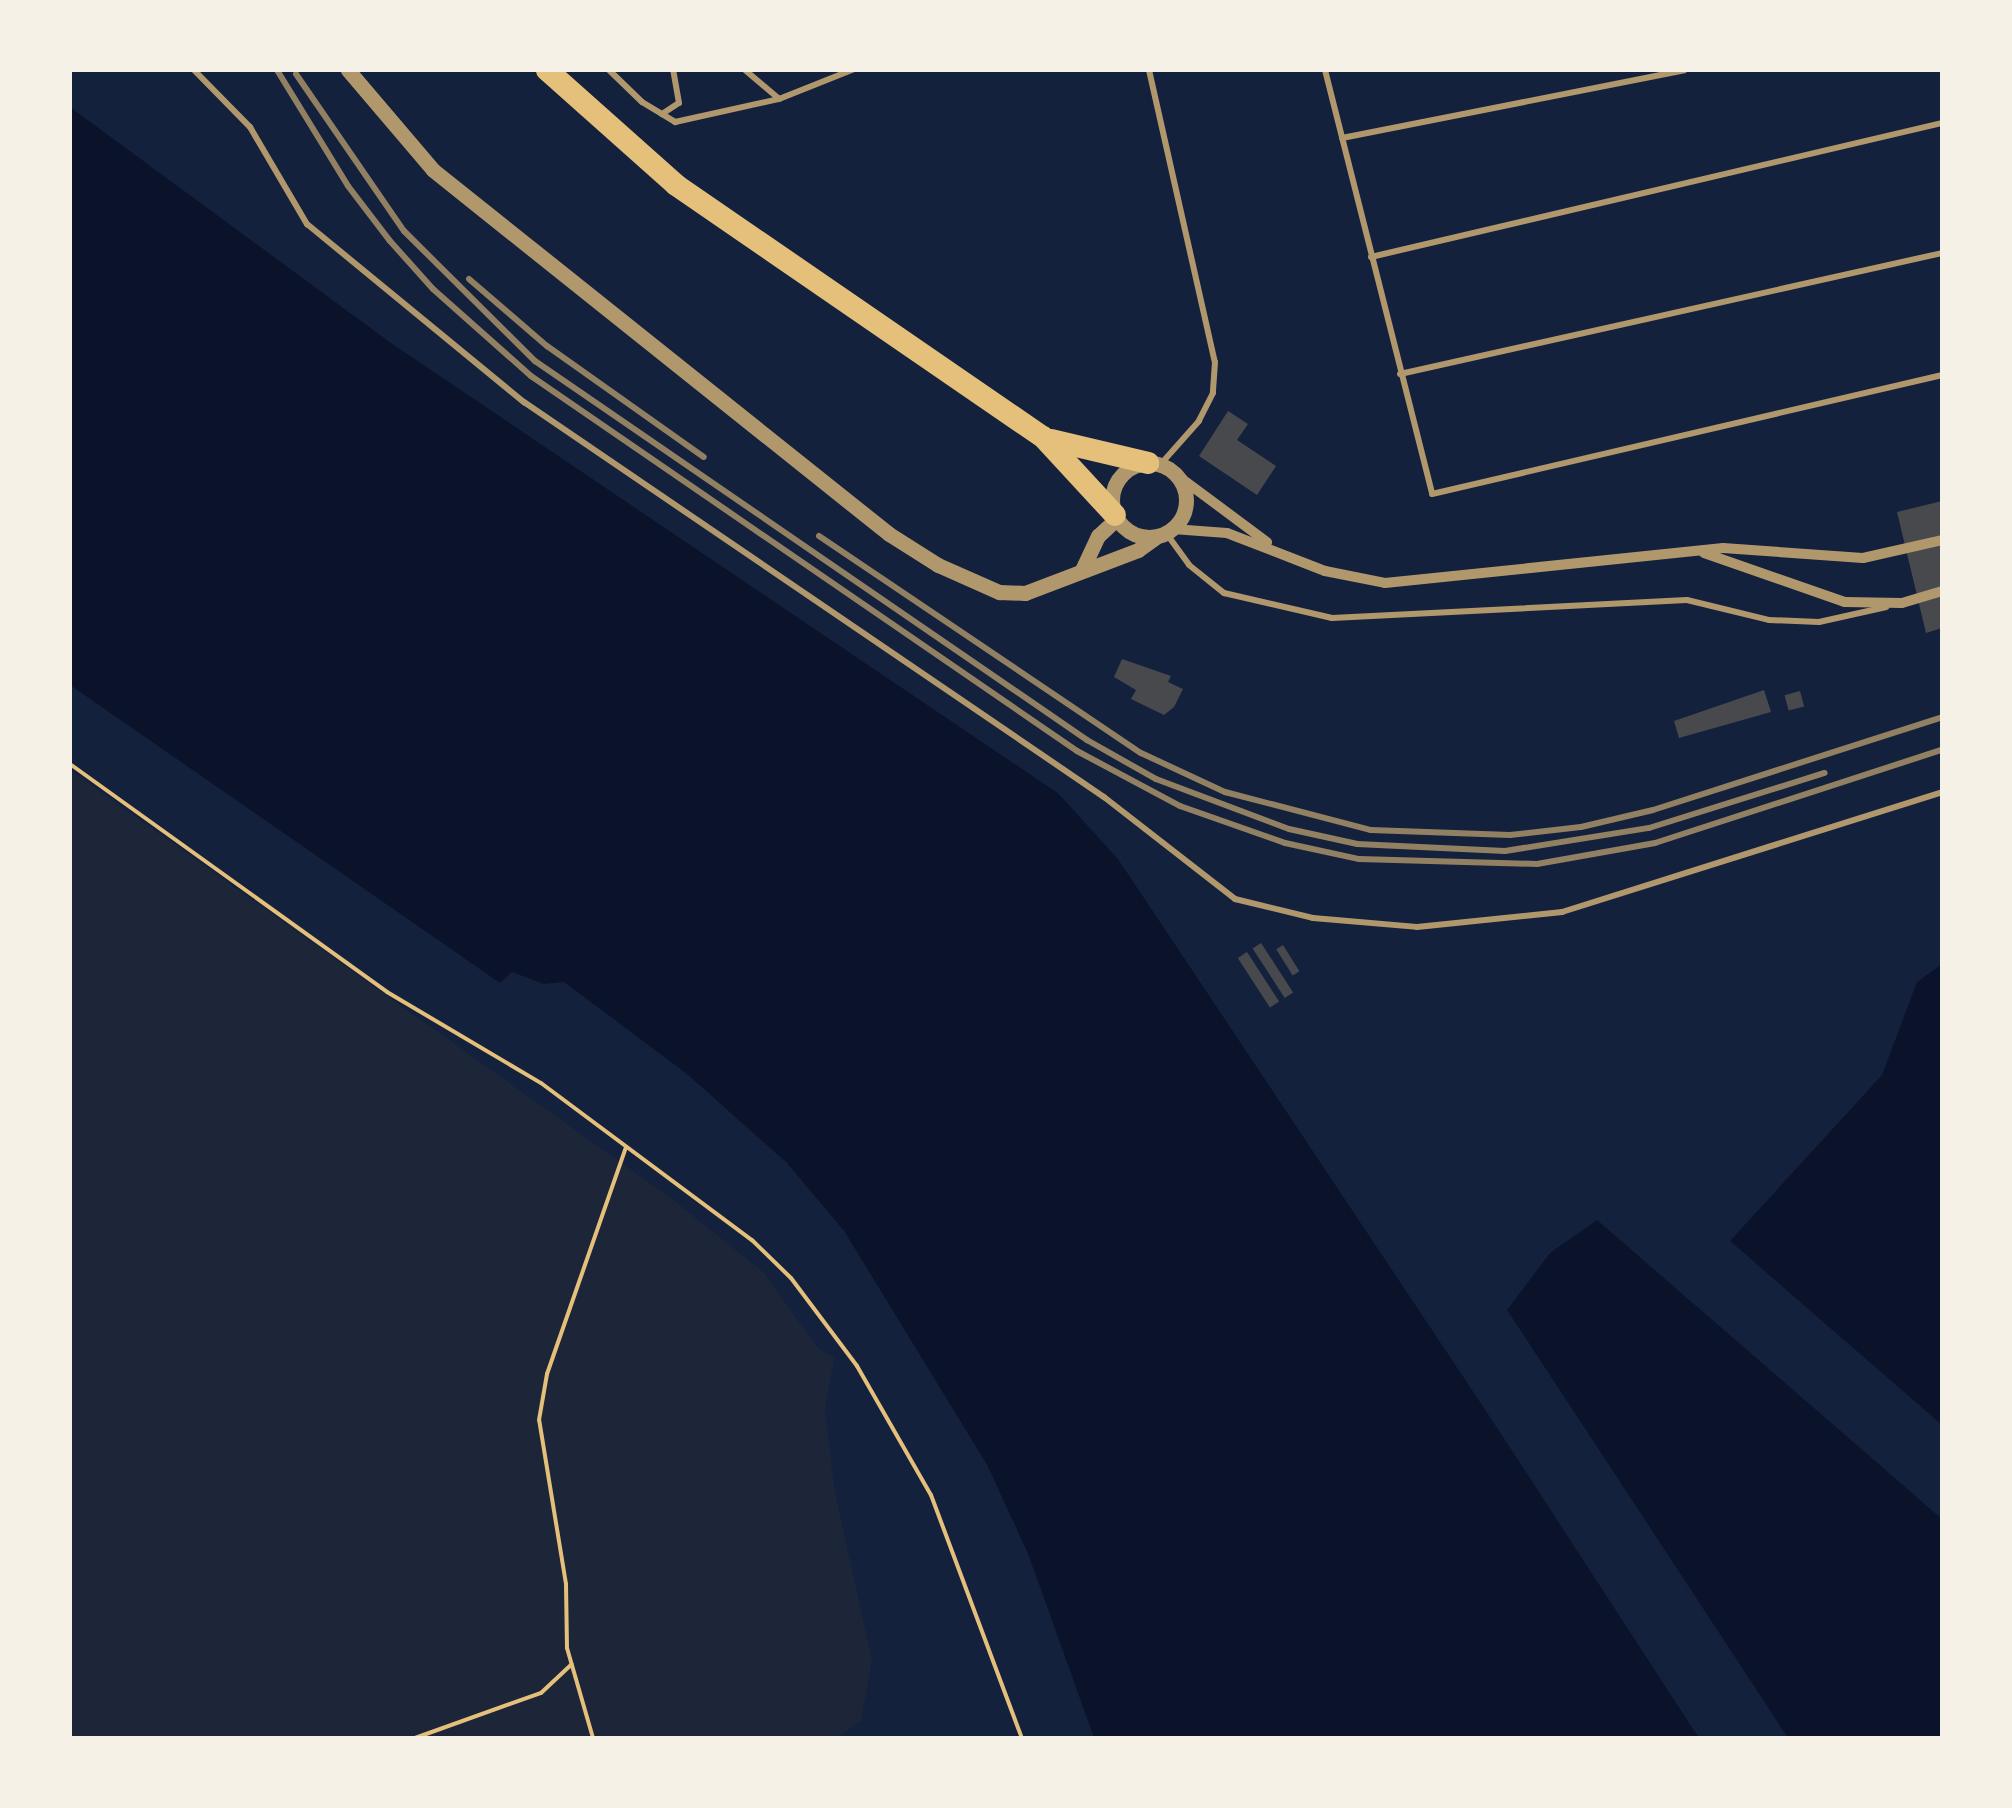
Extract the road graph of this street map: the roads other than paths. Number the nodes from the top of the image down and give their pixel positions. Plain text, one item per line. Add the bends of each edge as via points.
1 (194, 70) edge
2 (348, 70) edge
3 (548, 70) edge
4 (609, 70) edge
5 (674, 70) edge
6 (744, 70) edge
7 (852, 70) edge
8 (1149, 70) edge
9 (1325, 70) edge
10 (1684, 70) edge
11 (779, 99) junction
12 (662, 114) junction
13 (1942, 123) edge
14 (1342, 138) junction
15 (1942, 253) edge
16 (1371, 257) junction
17 (1400, 374) junction
18 (1942, 375) edge
19 (1043, 437) junction
20 (1159, 466) junction
21 (1116, 516) junction
22 (1165, 533) junction
23 (1942, 540) edge
24 (1276, 549) junction
25 (1698, 552) junction
26 (1082, 570) junction
27 (1942, 592) edge
28 (1902, 603) junction
29 (1942, 792) edge

1 - 29 lane via 250,127 306,224 524,402 1104,797 1234,899 1313,918 1417,926 1562,912
2 - 26 street via 433,170 889,534 1000,592 1041,590
3 - 19 highway via 628,147
4 - 12 lane
5 - 12 lane via 679,103
6 - 11 lane
7 - 11 lane
8 - 20 lane via 1215,362 1213,393 1199,421
9 - 14 lane
10 - 14 lane
11 - 12 lane via 676,122
13 - 16 lane
14 - 16 lane
15 - 17 lane
16 - 17 lane
17 - 18 lane via 1432,494
19 - 20 highway
19 - 21 highway
20 - 21 street via 1118,480
20 - 22 street via 1186,499
20 - 24 street
21 - 22 street via 1133,534
21 - 26 street
22 - 24 street via 1216,530
22 - 26 street
22 - 28 lane via 1189,565 1224,592 1332,618 1687,600 1769,620 1819,622
23 - 25 street via 1862,558 1764,546
24 - 25 street via 1324,571 1385,583
25 - 28 street via 1846,602
27 - 28 street

